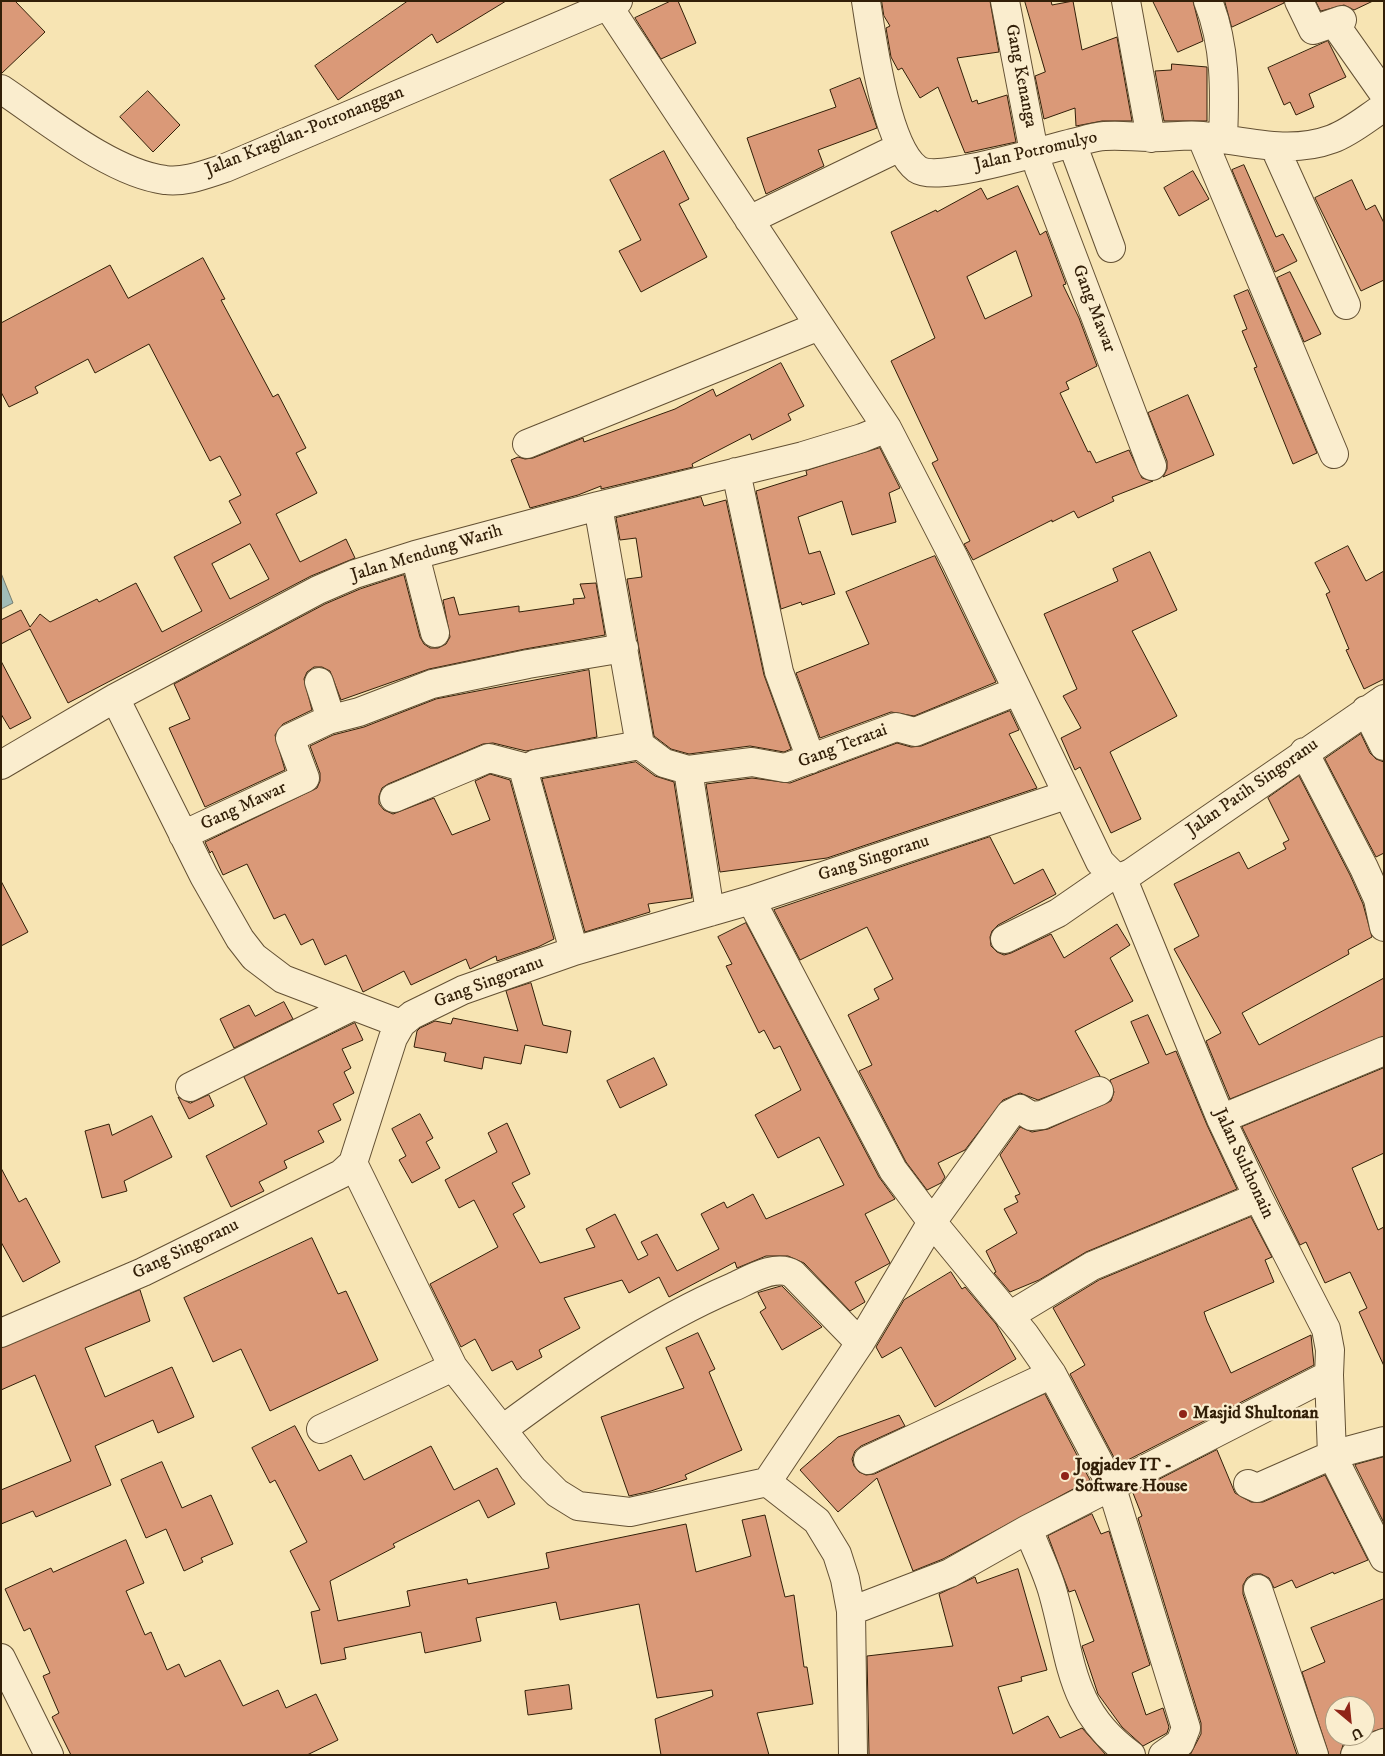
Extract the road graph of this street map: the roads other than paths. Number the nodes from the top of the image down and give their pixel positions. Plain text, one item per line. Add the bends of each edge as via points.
1 (866, 1) edge
2 (1005, 1) edge
3 (1126, 1) edge
4 (1208, 1) edge
5 (1300, 1) edge
6 (613, 4) edge
7 (1, 88) edge
8 (1384, 94) edge
9 (1384, 108) edge
10 (1151, 138) junction
11 (1212, 138) junction
12 (1072, 143) junction
13 (900, 147) junction
14 (1275, 148) junction
15 (1035, 151) junction
16 (749, 220) junction
17 (1111, 248) dead end
18 (1346, 305) dead end
19 (819, 326) junction
20 (887, 428) junction
21 (528, 444) dead end
22 (1334, 454) dead end
23 (1152, 466) dead end
24 (736, 472) junction
25 (598, 506) junction
26 (415, 555) junction
27 (435, 633) dead end
28 (624, 648) junction
29 (319, 682) dead end
30 (1017, 691) junction
31 (115, 698) junction
32 (1375, 705) edge
33 (331, 719) junction
34 (640, 745) junction
35 (1384, 746) edge
36 (1304, 752) junction
37 (811, 759) junction
38 (1, 765) edge
39 (528, 768) junction
40 (688, 770) junction
41 (1066, 795) junction
42 (394, 798) dead end
43 (183, 835) junction
44 (1117, 876) junction
45 (751, 900) junction
46 (710, 912) junction
47 (1383, 920) edge
48 (1005, 939) dead end
49 (574, 951) junction
50 (353, 1006) junction
51 (401, 1024) junction
52 (1384, 1051) edge
53 (190, 1087) dead end
54 (1099, 1092) dead end
55 (1221, 1119) junction
56 (353, 1163) junction
57 (1258, 1197) junction
58 (932, 1222) junction
59 (1009, 1316) junction
60 (1, 1333) edge
61 (860, 1343) junction
62 (453, 1368) junction
63 (1052, 1374) junction
64 (1329, 1375) junction
65 (503, 1429) junction
66 (321, 1430) dead end
67 (1384, 1441) edge
68 (1332, 1455) junction
69 (868, 1460) dead end
70 (768, 1482) junction
71 (1248, 1484) dead end
72 (1111, 1485) junction
73 (1028, 1529) junction
74 (1384, 1558) edge
75 (1258, 1589) dead end
76 (850, 1611) junction
77 (1, 1658) edge
78 (1384, 1743) edge
79 (49, 1755) edge
80 (853, 1755) edge
81 (1131, 1755) edge
82 (1163, 1755) edge
83 (1314, 1755) edge
84 (1355, 1755) edge

1 - 13 street, Jalan Potromulyo via 880,82
2 - 15 street, Gang Kenanga
3 - 10 street
4 - 11 street via 1218,29 1224,69
5 - 8 street via 1313,30 1338,21
6 - 7 street, Jalan Kragilan-Potronanggan via 225,168 191,178 166,180 140,175 111,163
6 - 16 street, Jalan Sulthonain
9 - 14 street, Jalan Potromulyo via 1333,139
10 - 11 street, Jalan Potromulyo
10 - 12 street, Jalan Potromulyo via 1099,136
11 - 14 street, Jalan Potromulyo
11 - 22 street
12 - 15 street, Jalan Potromulyo
12 - 17 street
13 - 15 street, Jalan Potromulyo via 918,169 933,174 991,164
13 - 16 street
14 - 18 street
15 - 23 street, Gang Mawar
16 - 19 street, Jalan Sulthonain
19 - 20 street, Jalan Sulthonain
19 - 21 street
20 - 24 street, Jalan Mendung Warih via 803,456
20 - 30 street, Jalan Sulthonain
24 - 25 street, Jalan Mendung Warih
24 - 37 street via 779,672
25 - 26 street, Jalan Mendung Warih
25 - 28 street
26 - 27 street
26 - 31 street, Jalan Mendung Warih via 318,590
28 - 33 street via 432,684 359,712
28 - 34 street
29 - 33 street
30 - 37 street, Gang Teratai via 915,732 896,727
30 - 41 street, Jalan Sulthonain
31 - 38 street, Jalan Mendung Warih
31 - 43 street
32 - 35 street
32 - 36 street, Jalan Patih Singoranu
33 - 43 street, Gang Mawar via 290,738 305,778
34 - 39 street via 535,764
34 - 40 street via 664,763
36 - 44 street, Jalan Patih Singoranu via 1131,873
36 - 47 street via 1364,868 1378,899
37 - 40 street, Gang Teratai via 785,768 752,762
39 - 42 street via 489,758
39 - 49 street via 524,772
40 - 46 street
41 - 44 street, Jalan Sulthonain via 1100,862
41 - 45 street, Gang Singoranu
43 - 50 street via 240,939 254,957 283,979
44 - 48 street, Jalan Patih Singoranu via 1058,913
44 - 55 street, Jalan Sulthonain
45 - 46 street, Gang Singoranu
45 - 58 street via 893,1170
46 - 49 street, Gang Singoranu
49 - 51 street, Gang Singoranu via 463,990 412,1015
50 - 51 street
50 - 53 street
51 - 56 street via 393,1038
52 - 55 street
54 - 58 street via 1042,1115 1031,1116 1020,1108 1016,1109
55 - 57 street, Jalan Sulthonain
56 - 60 street, Gang Singoranu via 341,1174 143,1272
56 - 62 street
57 - 59 street via 1092,1266
57 - 64 street, Jalan Sulthonain via 1326,1329 1330,1350
58 - 59 street
58 - 61 street
59 - 63 street
61 - 65 street via 793,1274 780,1269 669,1317 572,1378
61 - 70 street
62 - 65 street
62 - 66 street
63 - 69 street
63 - 72 street
64 - 68 street, Jalan Sulthonain
64 - 72 street
65 - 70 street via 533,1469 557,1493 578,1506 630,1512
67 - 68 street
68 - 71 street via 1257,1488
68 - 74 street
70 - 76 street via 817,1522 828,1536 845,1579
72 - 73 street
72 - 82 street via 1186,1728 1180,1743
73 - 76 street via 950,1572
73 - 81 street via 1052,1590 1080,1695 1103,1732
75 - 83 street
76 - 80 street
77 - 79 street
78 - 84 street

